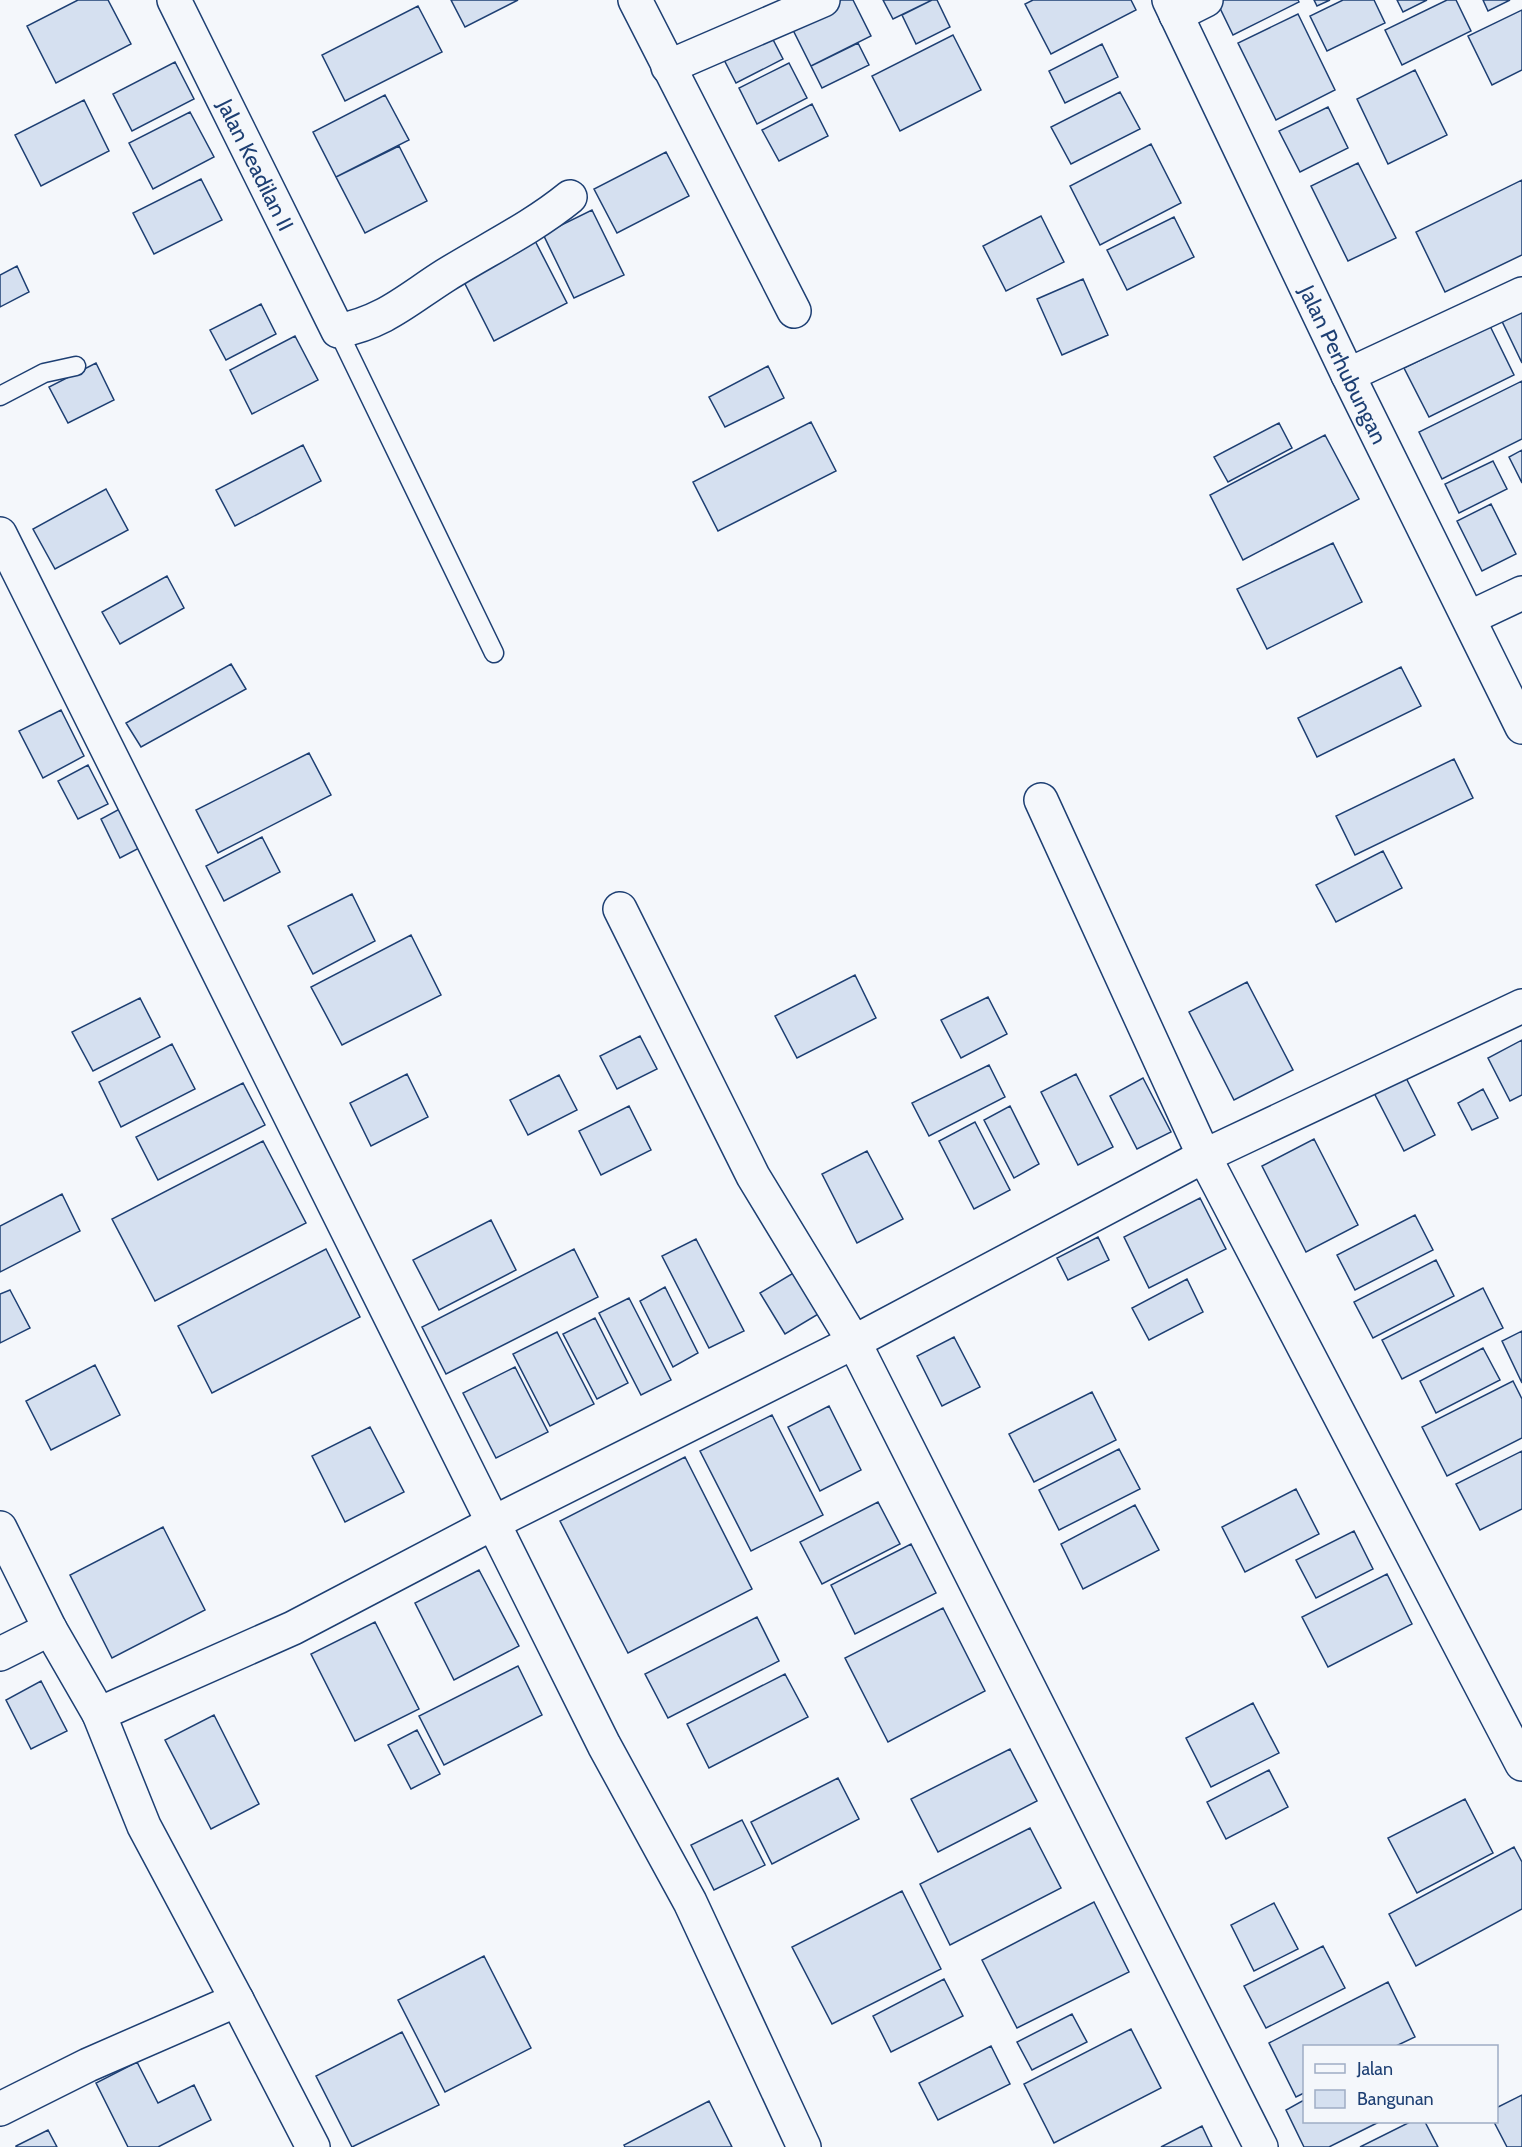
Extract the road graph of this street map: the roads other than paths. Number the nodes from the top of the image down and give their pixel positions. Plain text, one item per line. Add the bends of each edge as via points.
1 (174, 0) edge
2 (635, 0) edge
3 (823, 0) edge
4 (1206, 0) edge
5 (1173, 8) edge
6 (668, 68) junction
7 (570, 197) dead end
8 (1522, 294) edge
9 (794, 311) dead end
10 (338, 331) junction
11 (76, 366) dead end
12 (1348, 375) junction
13 (0, 396) edge
14 (0, 534) edge
15 (1522, 593) edge
16 (1469, 618) junction
17 (494, 653) dead end
18 (1522, 727) edge
19 (1041, 800) dead end
20 (620, 909) dead end
21 (1522, 1006) edge
22 (1204, 1156) junction
23 (854, 1342) junction
24 (495, 1522) junction
25 (0, 1528) edge
26 (50, 1629) junction
27 (0, 1654) edge
28 (99, 1714) junction
29 (1522, 1764) edge
30 (237, 2000) junction
31 (0, 2109) edge
32 (313, 2147) edge
33 (804, 2147) edge
34 (1261, 2147) edge

1 - 10 street, Jalan Keadilan II
2 - 6 street
3 - 6 street
4 - 5 street
5 - 12 street, Jalan Perhubungan
6 - 9 street
7 - 10 street via 382,318
8 - 12 street
10 - 17 lane
11 - 13 lane via 44,373
12 - 16 street, Jalan Perhubungan
14 - 24 street
15 - 16 street
16 - 18 street, Jalan Perhubungan
19 - 22 street
20 - 23 street via 753,1176
21 - 22 street
22 - 23 street
22 - 29 street
23 - 24 street
23 - 34 street
24 - 28 street via 293,1628
24 - 33 street via 604,1745 690,1902
25 - 26 street
26 - 27 street
26 - 28 street
28 - 30 street via 144,1826
30 - 31 street via 88,2064
30 - 32 street

